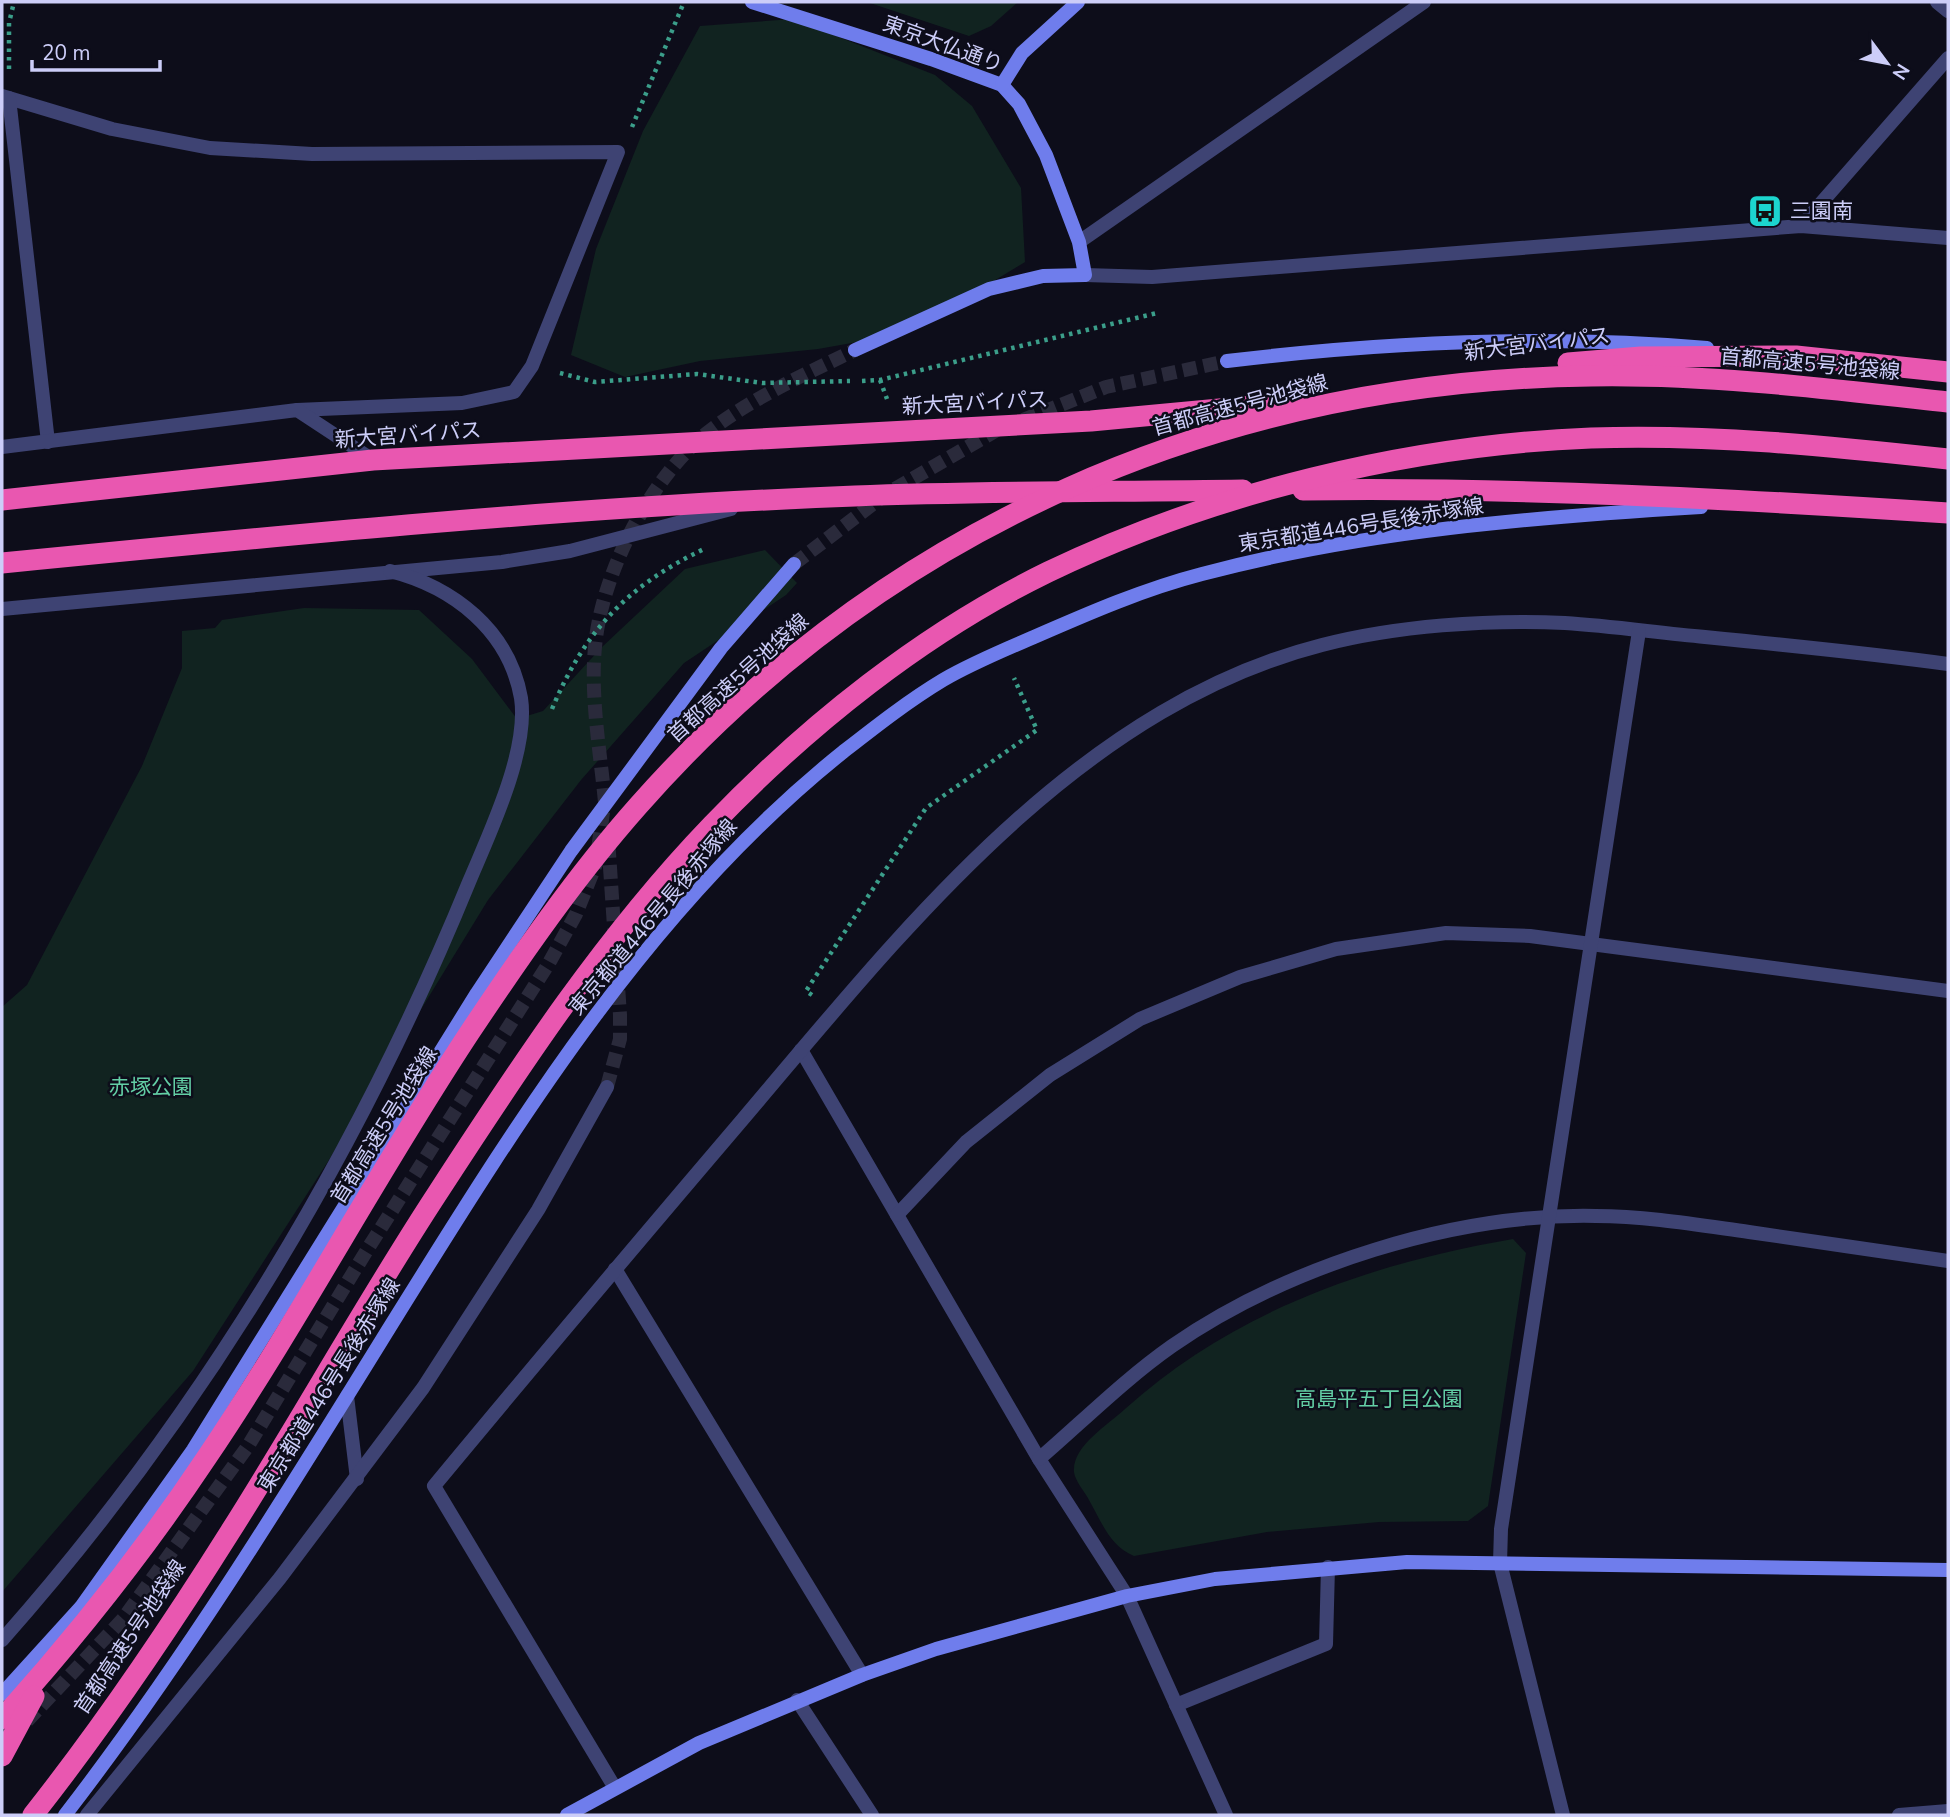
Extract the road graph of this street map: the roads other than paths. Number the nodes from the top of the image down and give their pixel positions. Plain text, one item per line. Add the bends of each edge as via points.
1 (752, 2) edge
2 (1078, 2) edge
3 (1424, 2) edge
4 (1937, 2) edge
5 (1948, 11) edge
6 (1948, 58) edge
7 (1002, 85) junction
8 (5, 97) edge
9 (1801, 226) junction
10 (1948, 238) edge
11 (1079, 242) junction
12 (1085, 275) junction
13 (855, 350) tunnel mouth
14 (1796, 356) junction
15 (1227, 361) tunnel mouth
16 (1948, 372) edge
17 (1948, 402) edge
18 (297, 410) junction
19 (48, 442) junction
20 (2, 447) edge
21 (1948, 459) edge
22 (373, 460) junction
23 (2, 500) edge
24 (756, 502) junction
25 (1783, 502) junction
26 (1948, 513) edge
27 (2, 563) edge
28 (794, 564) tunnel mouth
29 (390, 571) junction
30 (2, 609) edge
31 (1639, 631) junction
32 (1948, 663) edge
33 (1593, 942) junction
34 (1948, 991) edge
35 (801, 1051) junction
36 (607, 1087) tunnel mouth
37 (897, 1215) junction
38 (1546, 1219) junction
39 (1948, 1261) edge
40 (615, 1269) junction
41 (347, 1396) junction
42 (1039, 1460) junction
43 (357, 1479) junction
44 (1500, 1563) junction
45 (1328, 1567) junction
46 (1948, 1570) edge
47 (1127, 1596) junction
48 (81, 1607) junction
49 (2, 1640) edge
50 (862, 1675) junction
51 (2, 1694) edge
52 (797, 1700) junction
53 (1176, 1705) junction
54 (2, 1719) edge
55 (2, 1756) edge
56 (615, 1788) junction
57 (1948, 1811) edge
58 (33, 1815) edge
59 (65, 1815) edge
60 (87, 1815) edge
61 (567, 1815) edge
62 (872, 1815) edge
63 (1226, 1815) edge
64 (1563, 1815) edge
65 (1899, 1815) edge

1 - 7 main road, 東京大仏通り
2 - 7 main road via 1022,53
3 - 11 street
4 - 5 street
6 - 9 street
7 - 11 main road, 東京大仏通り via 1031,122
8 - 18 street via 112,129 210,148 312,154 618,152 532,366 514,391 462,404
8 - 19 street
9 - 10 street
9 - 12 street via 1152,277
11 - 12 main road, 東京大仏通り
12 - 13 main road via 1043,276 989,289
14 - 15 main road via 1583,341 1386,345
14 - 16 highway, 新大宮バイパス
14 - 22 highway, 新大宮バイパス via 1641,357 1503,369 1258,406 1091,421
17 - 54 highway, 首都高速5号池袋線 via 1797,385 1589,376 1483,382 1379,395 1280,417 1140,457 1016,510 906,575 759,686 649,795 585,869 469,1034 211,1452 103,1601
18 - 19 street
18 - 22 street
19 - 20 street
21 - 58 highway, 首都高速5号池袋線 via 1790,441 1587,439 1382,463 1235,500 1044,574 922,648 854,696 787,751 710,827 584,980 434,1199 214,1557 122,1695
22 - 23 highway, 新大宮バイパス
24 - 25 highway via 856,496 1432,488
24 - 27 highway via 383,525
24 - 29 street via 570,551
25 - 26 highway
25 - 41 main road, 東京都道446号長後赤塚線 via 1581,514 1300,552 1199,574 1102,607 944,680 808,780 732,850 663,931 551,1075
28 - 48 main road via 721,648 570,851 193,1450
29 - 30 street
29 - 49 street via 429,585 470,609 501,646 513,671 521,698 521,738 487,839 377,1085 292,1238 167,1436 106,1519
31 - 32 street
31 - 33 street
31 - 35 street via 1563,623 1405,630 1323,644 1220,683 1122,738 1029,807 946,886
33 - 34 street
33 - 37 street via 1446,933 1336,949 1240,977 1140,1019 1050,1075 966,1142
33 - 38 street
35 - 37 street
35 - 40 street
36 - 43 street via 538,1209 424,1388
37 - 42 street
38 - 39 street via 1596,1216 1675,1222
38 - 42 street via 1429,1235 1336,1262 1248,1301 1171,1347
38 - 44 street via 1501,1529
40 - 50 street
40 - 56 street via 434,1486
41 - 43 street
41 - 59 main road, 東京都道446号長後赤塚線 via 161,1686
42 - 47 street
43 - 60 street
44 - 45 main road
44 - 46 main road
44 - 64 street
45 - 47 main road
45 - 53 street via 1326,1644
47 - 50 main road via 936,1649
47 - 53 street
48 - 51 main road
48 - 55 highway
50 - 52 main road
52 - 56 main road via 699,1743
52 - 62 street
53 - 63 street
56 - 61 main road
57 - 65 street

